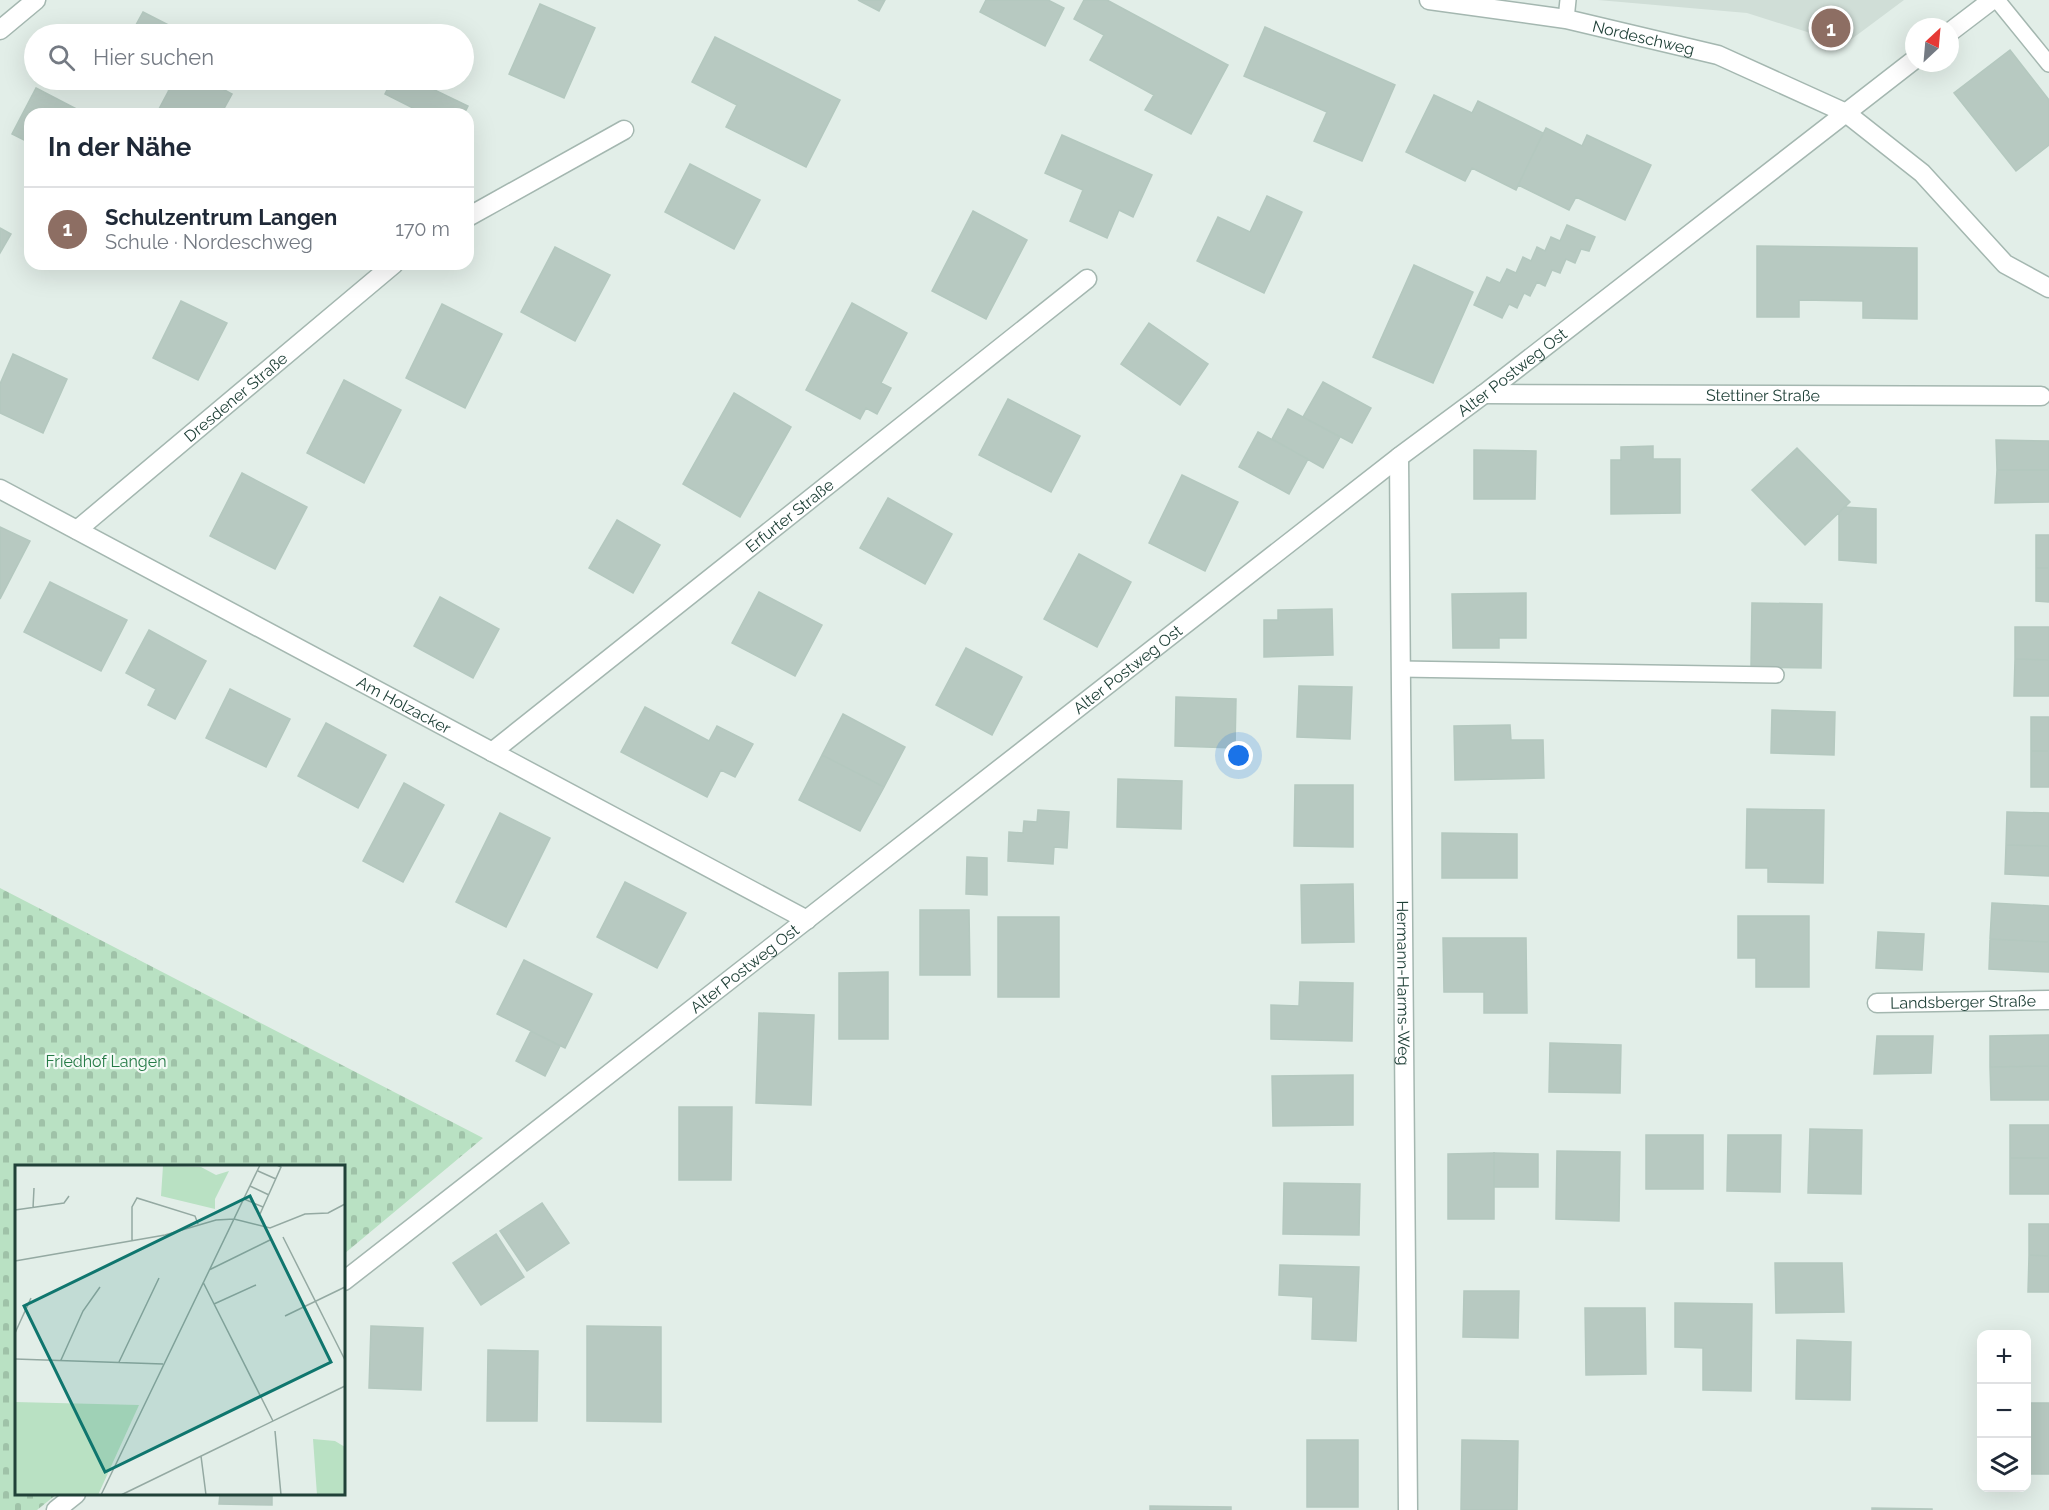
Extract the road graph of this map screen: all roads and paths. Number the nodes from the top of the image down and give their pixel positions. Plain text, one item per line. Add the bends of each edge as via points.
1 (36, 0) edge
2 (1429, 0) edge
3 (1568, 0) edge
4 (1992, 0) edge
5 (1997, 0) edge
6 (1566, 19) junction
7 (1959, 25) edge
8 (0, 30) edge
9 (2049, 64) edge
10 (1905, 67) edge
11 (1846, 113) junction
12 (624, 130) dead end
13 (474, 214) edge
14 (387, 270) edge
15 (1087, 279) dead end
16 (2049, 288) edge
17 (1484, 394) junction
18 (2040, 396) dead end
19 (1399, 457) junction
20 (0, 489) edge
21 (77, 530) junction
22 (1400, 669) junction
23 (1776, 675) dead end
24 (492, 752) junction
25 (807, 920) junction
26 (2049, 1000) edge
27 (1877, 1003) dead end
28 (345, 1280) edge
29 (75, 1495) edge
30 (56, 1510) edge
31 (1408, 1510) edge

1 - 8 street
2 - 6 street, Nordeschweg
3 - 6 lane
4 - 7 street
5 - 9 lane
6 - 11 street, Nordeschweg via 1718,55
10 - 11 street, Alter Postweg Ost
11 - 16 street via 1922,173 2005,264
11 - 17 street, Alter Postweg Ost
12 - 13 street
14 - 21 street, Dresdener Straße
15 - 24 street, Erfurter Straße
17 - 18 street, Stettiner Straße
17 - 19 street, Alter Postweg Ost
19 - 22 street, Hermann-Harms-Weg
19 - 25 street, Alter Postweg Ost
20 - 21 street, Am Holzacker
21 - 24 street, Am Holzacker
22 - 23 lane
22 - 31 street, Hermann-Harms-Weg
24 - 25 street, Am Holzacker
25 - 28 street, Alter Postweg Ost
26 - 27 street, Landsberger Straße
29 - 30 street

